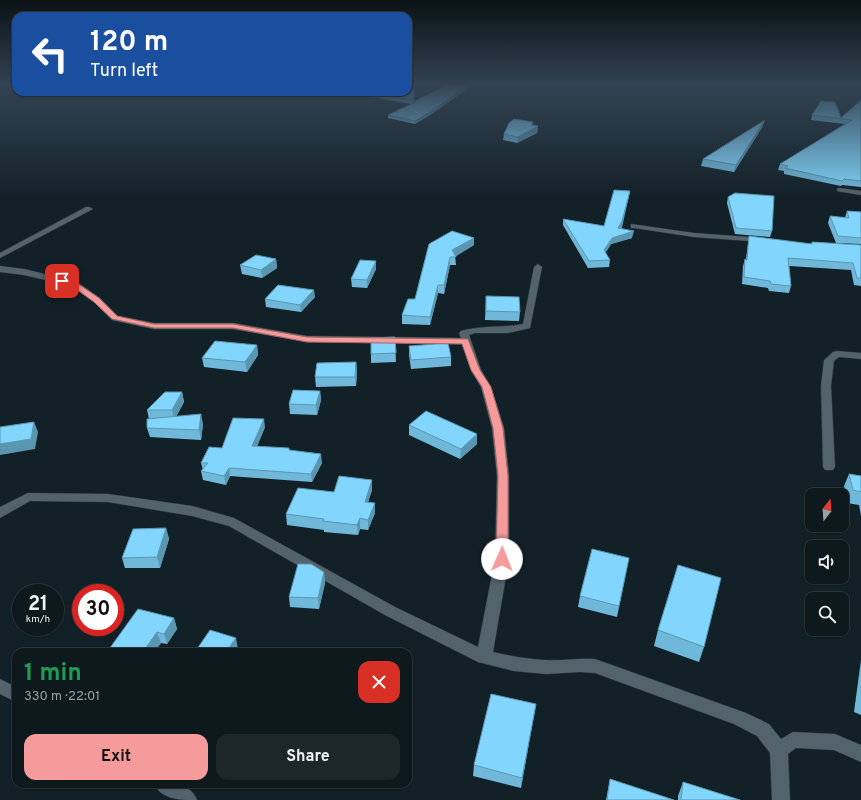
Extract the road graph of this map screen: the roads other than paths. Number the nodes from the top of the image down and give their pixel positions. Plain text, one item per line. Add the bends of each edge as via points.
1 (839, 190) dead end
2 (861, 193) edge
3 (89, 209) dead end
4 (634, 226) dead end
5 (770, 241) edge
6 (0, 256) edge
7 (538, 267) dead end
8 (0, 270) edge
9 (465, 341) junction
10 (861, 356) edge
11 (829, 467) dead end
12 (0, 513) edge
13 (484, 657) junction
14 (0, 686) edge
15 (12, 693) edge
16 (779, 750) junction
17 (861, 754) edge
18 (169, 788) edge
19 (188, 800) edge
20 (781, 800) edge

1 - 2 street
3 - 6 street
4 - 5 street via 694,235
7 - 9 street via 527,326 508,330 475,330 464,333
8 - 9 street via 24,272 74,284 96,300 114,318 154,326 233,326 307,339
9 - 13 street via 476,370 486,387 498,428 503,476 502,559
10 - 11 street via 837,354 829,360 826,386
12 - 13 street via 28,497 108,498 192,511 234,523 390,611
13 - 16 street via 514,664 546,667 595,666 740,718 763,730
14 - 15 street
16 - 17 street via 793,740 835,742
16 - 20 street
18 - 19 street

